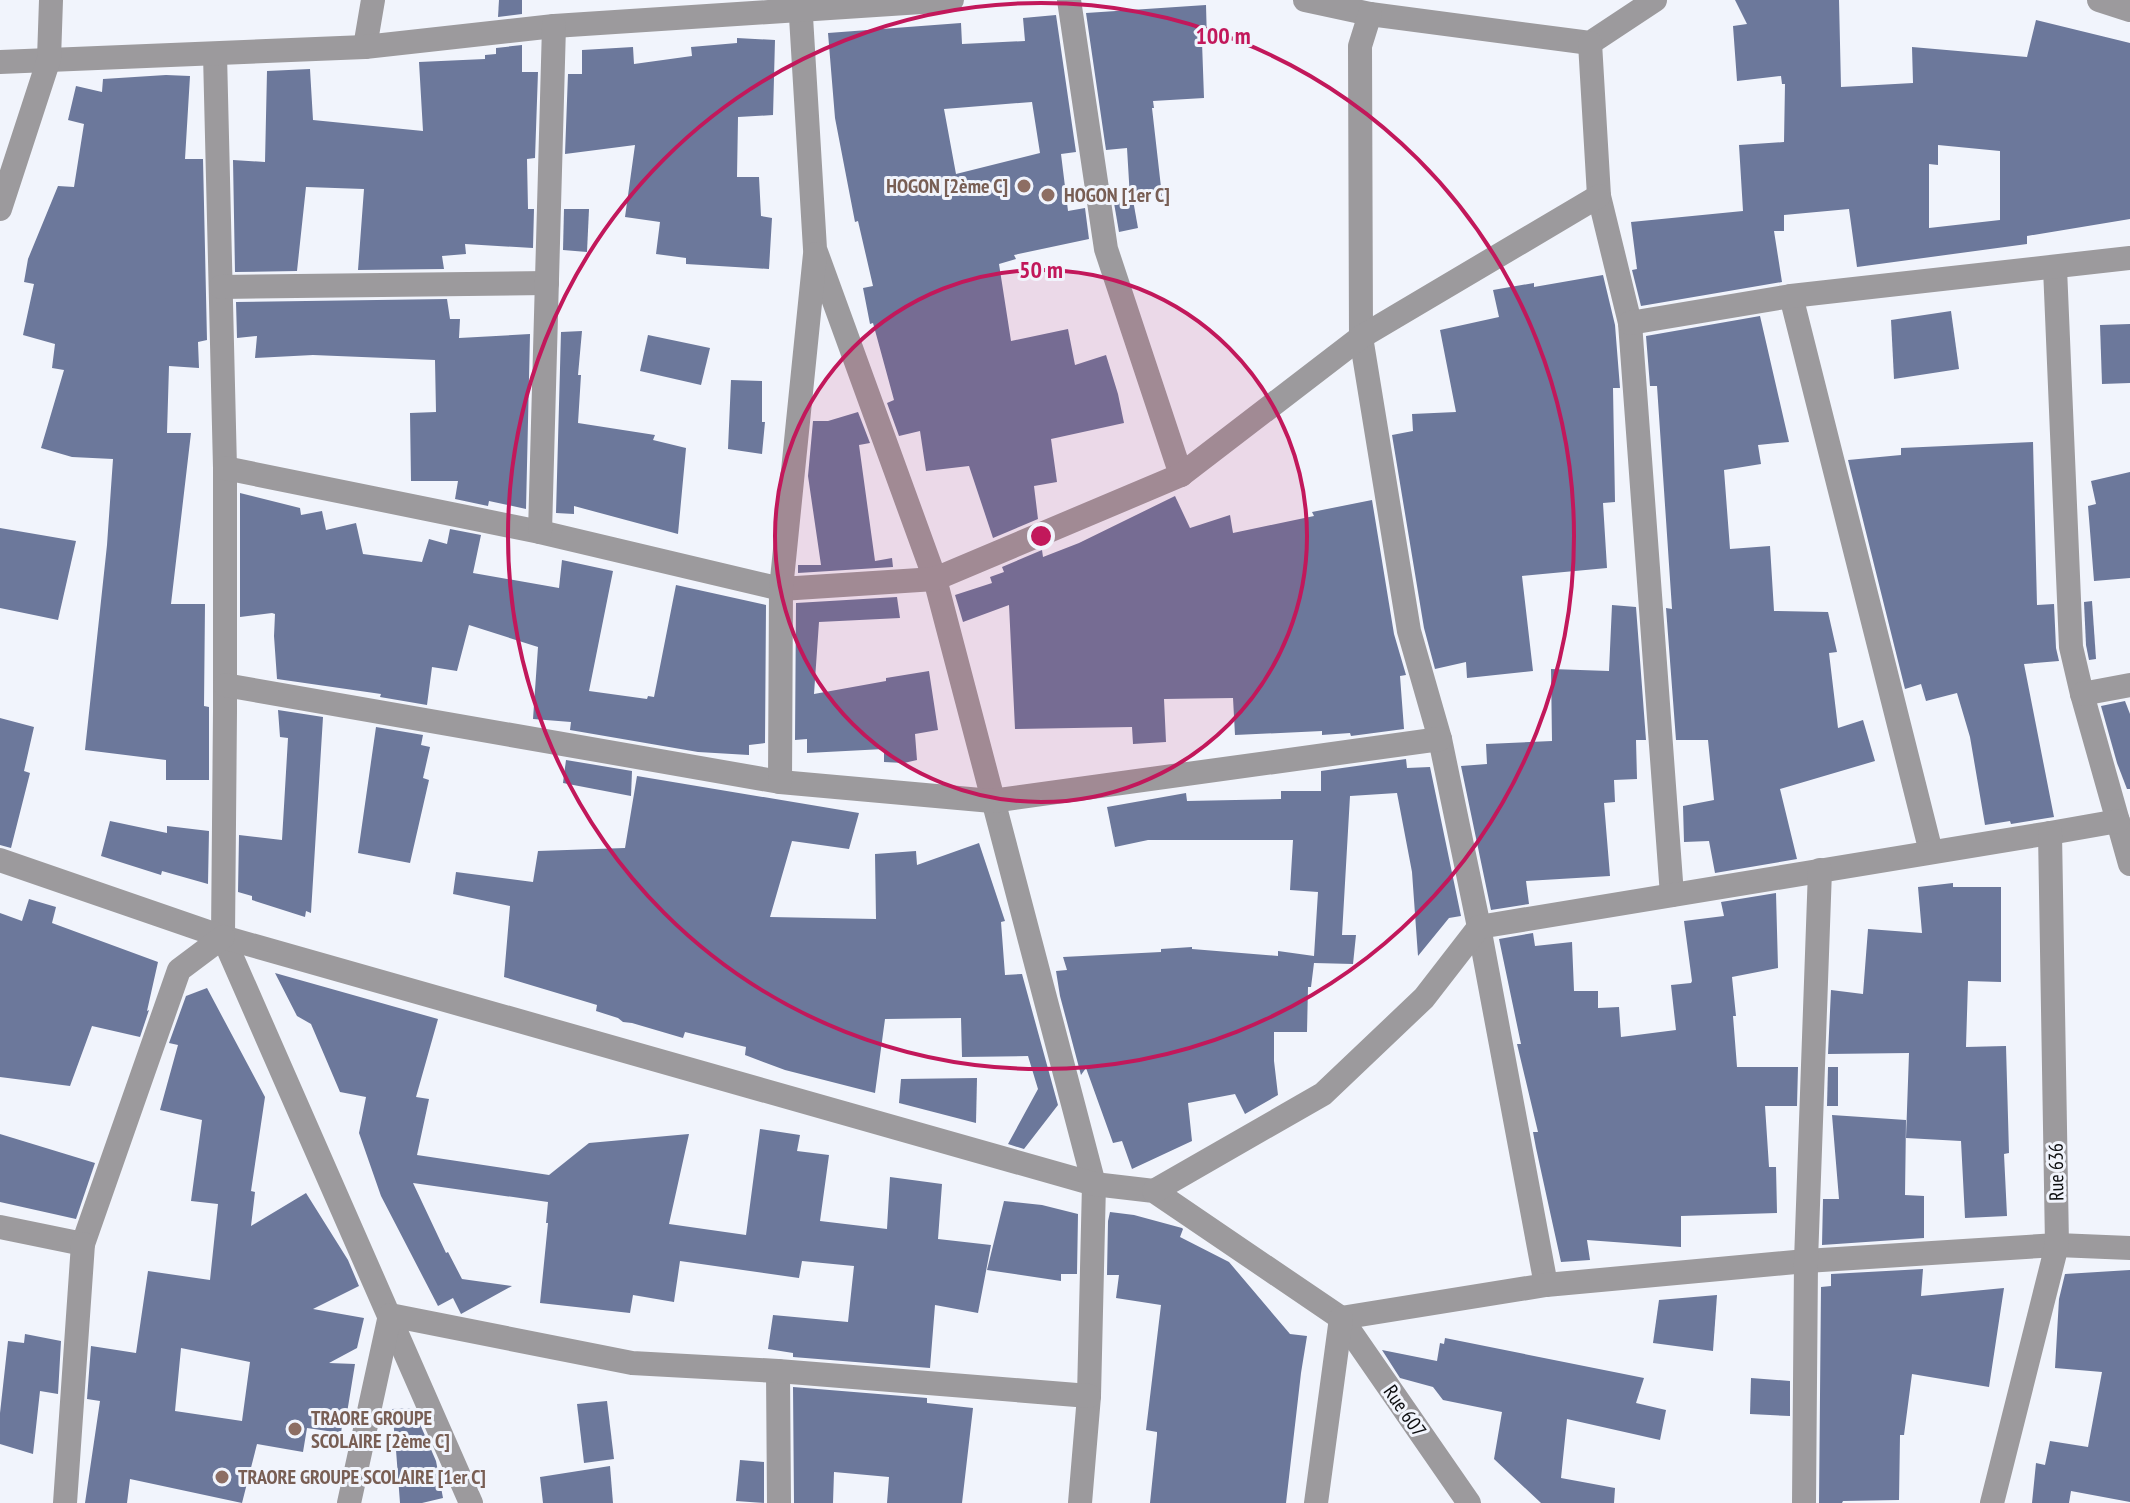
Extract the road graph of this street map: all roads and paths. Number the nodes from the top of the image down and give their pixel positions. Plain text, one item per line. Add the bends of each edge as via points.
1 (51, 0) edge
2 (373, 0) edge
3 (952, 0) edge
4 (1069, 0) edge
5 (1305, 0) edge
6 (1655, 0) edge
7 (2099, 0) edge
8 (801, 4) edge
9 (2130, 10) edge
10 (1370, 14) junction
11 (554, 26) junction
12 (1590, 43) junction
13 (365, 47) junction
14 (215, 54) junction
15 (49, 59) junction
16 (0, 62) edge
17 (1599, 196) junction
18 (0, 209) edge
19 (815, 249) junction
20 (2130, 258) edge
21 (2055, 268) junction
22 (547, 283) junction
23 (221, 287) junction
24 (1791, 296) junction
25 (1630, 323) junction
26 (1361, 337) junction
27 (225, 468) junction
28 (1181, 475) junction
29 (540, 532) junction
30 (935, 579) junction
31 (781, 589) junction
32 (225, 685) junction
33 (2130, 685) edge
34 (2082, 694) junction
35 (1440, 739) junction
36 (780, 782) junction
37 (992, 801) junction
38 (2118, 821) junction
39 (2050, 833) junction
40 (1931, 852) junction
41 (0, 860) edge
42 (2130, 864) edge
43 (1820, 870) junction
44 (1672, 895) junction
45 (1479, 927) junction
46 (223, 937) junction
47 (1094, 1184) junction
48 (1154, 1191) junction
49 (0, 1227) edge
50 (83, 1244) junction
51 (2057, 1245) junction
52 (2130, 1248) edge
53 (1806, 1261) junction
54 (1546, 1285) junction
55 (390, 1315) junction
56 (1341, 1318) junction
57 (778, 1371) junction
58 (1089, 1396) junction
59 (65, 1503) edge
60 (349, 1503) edge
61 (471, 1503) edge
62 (779, 1503) edge
63 (1080, 1503) edge
64 (1316, 1503) edge
65 (1469, 1503) edge
66 (1804, 1503) edge
67 (1992, 1503) edge

1 - 15 street
2 - 13 street
3 - 8 street
4 - 28 street via 1106,249
5 - 10 street
6 - 12 street
7 - 9 street
8 - 11 street
8 - 19 street
10 - 12 street
10 - 26 street via 1360,46
11 - 13 street
11 - 22 street
12 - 17 street
13 - 14 street
14 - 15 street
14 - 23 street
15 - 16 street
15 - 18 street
17 - 25 street
17 - 26 street
19 - 30 street
19 - 31 street
20 - 21 street
21 - 24 street
21 - 34 street via 2071,647
22 - 23 street
22 - 29 street
23 - 27 street
24 - 25 street
24 - 40 street
25 - 44 street
26 - 28 street
26 - 35 street via 1409,631
27 - 29 street
27 - 32 street
28 - 30 street
29 - 31 street
30 - 31 street
30 - 37 street
31 - 36 street
32 - 36 street
32 - 46 street
33 - 34 street
34 - 38 street
35 - 37 street
35 - 45 street
36 - 37 street
37 - 47 street
38 - 39 street
38 - 42 street
39 - 40 street
39 - 51 street, Rue 636
40 - 43 street
41 - 46 street
43 - 44 street
43 - 53 street
44 - 45 street
45 - 48 street via 1424,998 1323,1094
45 - 54 street
46 - 47 street
46 - 50 street via 179,970
46 - 55 street
47 - 48 street
47 - 58 street
48 - 56 street
49 - 50 street
50 - 59 street
51 - 52 street
51 - 53 street
51 - 67 street, Rue 636
53 - 54 street
53 - 66 street
54 - 56 street
55 - 57 street via 632,1363
55 - 60 street
55 - 61 street
56 - 64 street
56 - 65 street, Rue 607
57 - 58 street
57 - 62 street
58 - 63 street

